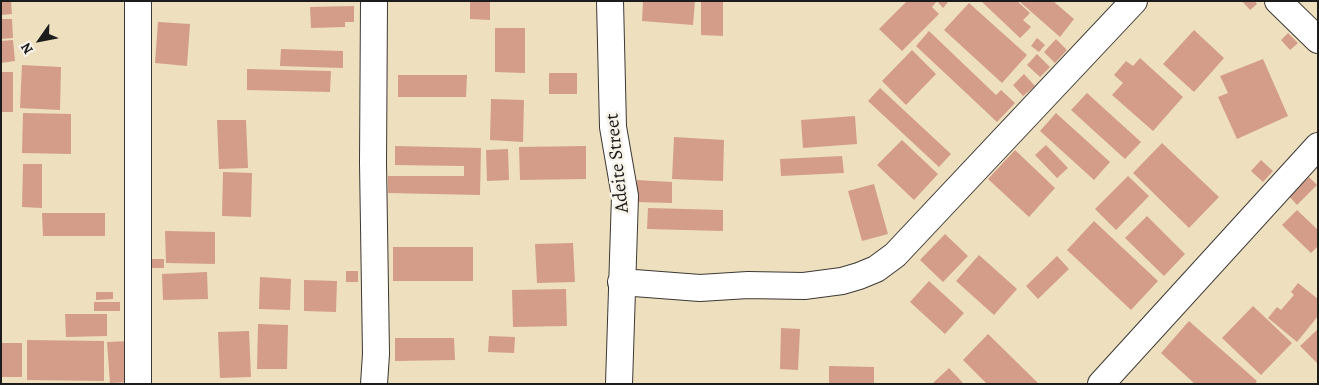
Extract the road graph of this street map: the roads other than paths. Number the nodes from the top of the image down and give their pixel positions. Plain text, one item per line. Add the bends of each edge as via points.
1 (138, 1) edge
2 (374, 1) edge
3 (610, 1) edge
4 (1134, 1) edge
5 (1278, 1) edge
6 (1318, 40) edge
7 (1318, 146) edge
8 (621, 282) junction
9 (138, 384) edge
10 (374, 384) edge
11 (619, 384) edge
12 (1101, 384) edge

1 - 9 street
2 - 10 street
3 - 8 street, Adeite Street via 612,127 625,196
4 - 8 street via 895,255 876,269 842,281 804,286 700,288
5 - 6 street
7 - 12 street
8 - 11 street, Adeite Street

